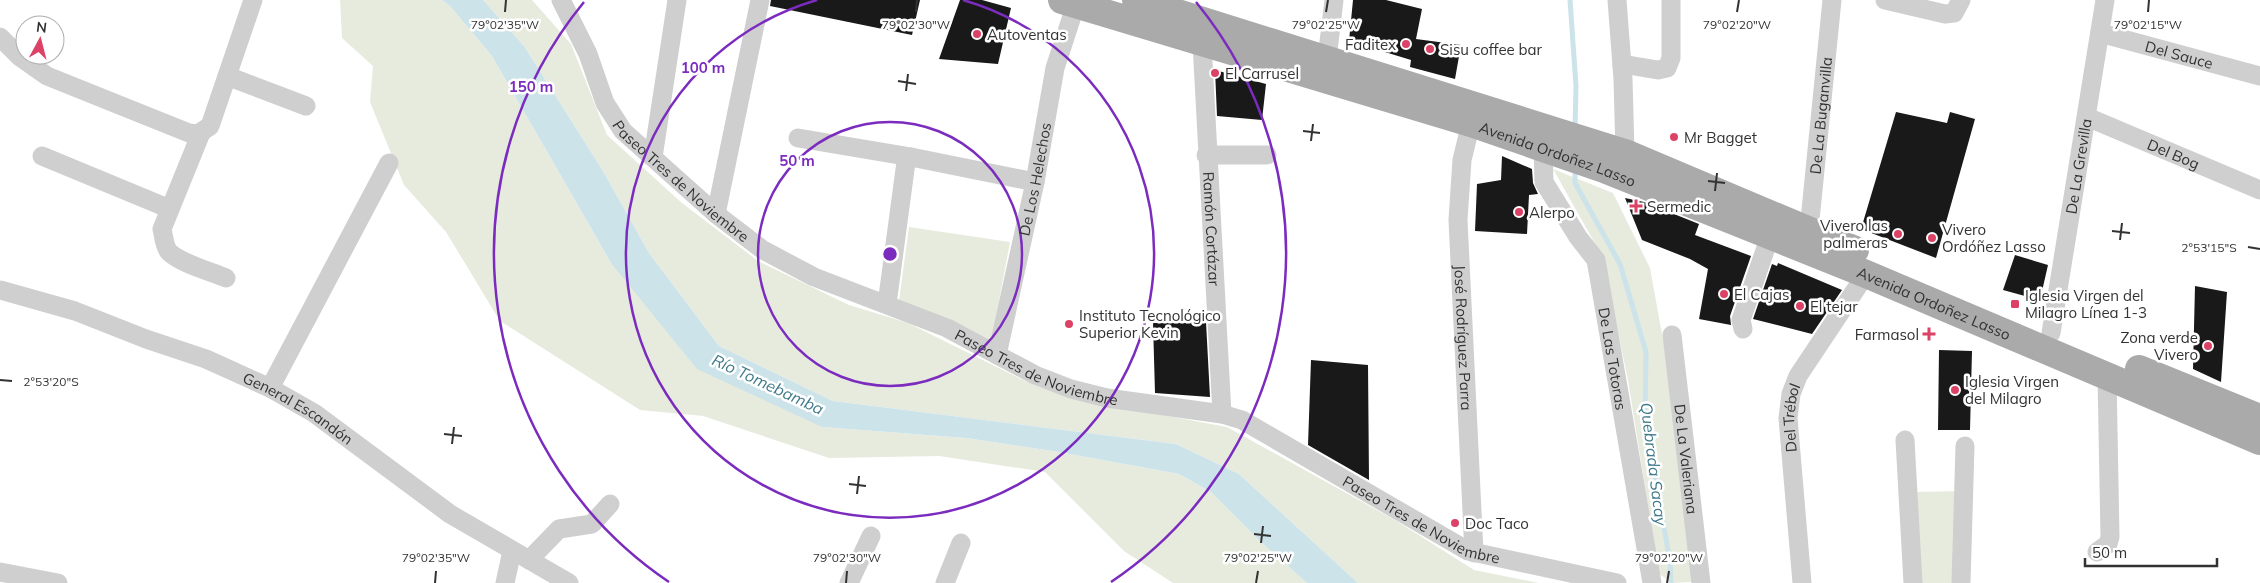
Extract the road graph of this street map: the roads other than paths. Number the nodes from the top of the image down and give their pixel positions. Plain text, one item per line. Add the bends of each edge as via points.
1 (253, 0) edge
2 (561, 0) edge
3 (677, 0) edge
4 (760, 0) edge
5 (1136, 0) edge
6 (1334, 0) edge
7 (1617, 0) edge
8 (1670, 0) edge
9 (1832, 0) edge
10 (1885, 0) edge
11 (1961, 0) edge
12 (2105, 0) edge
13 (1069, 2) edge
14 (1174, 6) edge
15 (2100, 32) junction
16 (0, 36) edge
17 (1202, 43) junction
18 (1327, 59) junction
19 (1622, 64) junction
20 (227, 76) junction
21 (2260, 76) edge
22 (306, 106) dead end
23 (2087, 117) junction
24 (1471, 123) junction
25 (201, 133) junction
26 (1542, 136) junction
27 (798, 138) dead end
28 (1206, 155) junction
29 (1267, 155) dead end
30 (42, 156) dead end
31 (911, 157) junction
32 (1613, 157) junction
33 (652, 158) junction
34 (389, 163) dead end
35 (1035, 182) junction
36 (2260, 190) edge
37 (170, 209) junction
38 (716, 214) junction
39 (1809, 230) junction
40 (1770, 236) junction
41 (1866, 274) junction
42 (226, 278) dead end
43 (0, 290) edge
44 (887, 304) junction
45 (1743, 329) dead end
46 (2051, 333) junction
47 (1672, 335) dead end
48 (997, 355) junction
49 (2107, 376) junction
50 (270, 388) junction
51 (1222, 414) junction
52 (2260, 418) edge
53 (1905, 440) dead end
54 (2260, 441) edge
55 (1965, 446) dead end
56 (610, 504) dead end
57 (871, 536) dead end
58 (961, 543) dead end
59 (2097, 552) dead end
60 (1474, 553) junction
61 (520, 556) junction
62 (0, 572) edge
63 (58, 583) edge
64 (505, 583) edge
65 (569, 583) edge
66 (849, 583) edge
67 (944, 583) edge
68 (1617, 583) edge
69 (1652, 583) edge
70 (1701, 583) edge
71 (1802, 583) edge
72 (1913, 583) edge
73 (1961, 583) edge

1 - 20 street
2 - 33 street, Paseo Tres de Noviembre via 588,54 613,118
3 - 33 street
4 - 38 street
5 - 14 main road, Avenida Ordoñez Lasso
6 - 18 street
7 - 19 street
8 - 19 street via 1670,58 1667,68 1658,70
9 - 39 street, De La Buganvilla
10 - 11 street via 1946,14 1954,13
12 - 15 street, De La Grevilla
13 - 17 main road, Avenida Ordoñez Lasso
13 - 35 street, De Los Helechos
14 - 18 main road, Avenida Ordoñez Lasso
15 - 21 street, Del Sauce
15 - 23 street, De La Grevilla
16 - 25 street via 20,57 47,76 189,133
17 - 24 main road, Avenida Ordoñez Lasso
17 - 28 street, Ramón Cortázar
18 - 26 main road, Avenida Ordoñez Lasso
19 - 32 street
20 - 22 street
20 - 25 street via 210,126
23 - 36 street, Del Bog
23 - 46 street, De La Grevilla
24 - 26 main road, Avenida Ordoñez Lasso
24 - 60 street, José Rodríguez Parra via 1462,160 1458,220
25 - 37 street
26 - 32 main road, Avenida Ordoñez Lasso
26 - 69 street, De Las Totoras via 1544,182 1596,260
27 - 31 street
28 - 29 street
28 - 51 street, Ramón Cortázar
30 - 37 street
31 - 35 street
31 - 44 street via 906,162
32 - 39 main road, Avenida Ordoñez Lasso
32 - 40 main road, Avenida Ordoñez Lasso
33 - 38 street, Paseo Tres de Noviembre
34 - 50 street
35 - 48 street, De Los Helechos
37 - 42 street via 162,229 170,252
38 - 44 street, Paseo Tres de Noviembre via 763,250 786,263
39 - 46 main road, Avenida Ordoñez Lasso
40 - 41 main road, Avenida Ordoñez Lasso
40 - 45 street via 1741,320
41 - 49 main road, Avenida Ordoñez Lasso
41 - 71 street, Del Trébol via 1798,376 1790,394 1788,418
43 - 50 street, General Escandón via 75,311 146,340 206,359
44 - 48 street, Paseo Tres de Noviembre via 947,328
46 - 52 main road, Avenida Ordoñez Lasso
47 - 70 street, De La Valeriana
48 - 51 street, Paseo Tres de Noviembre via 1071,389 1108,398
49 - 54 main road, Avenida Ordoñez Lasso
49 - 59 street via 2110,537 2108,544
50 - 61 street, General Escandón via 314,413 450,514
51 - 60 street, Paseo Tres de Noviembre via 1258,428
53 - 72 street
55 - 73 street
56 - 61 street via 592,524 559,529
57 - 66 street
58 - 67 street
60 - 68 street, Paseo Tres de Noviembre
61 - 64 street
61 - 65 street, General Escandón
62 - 63 street

